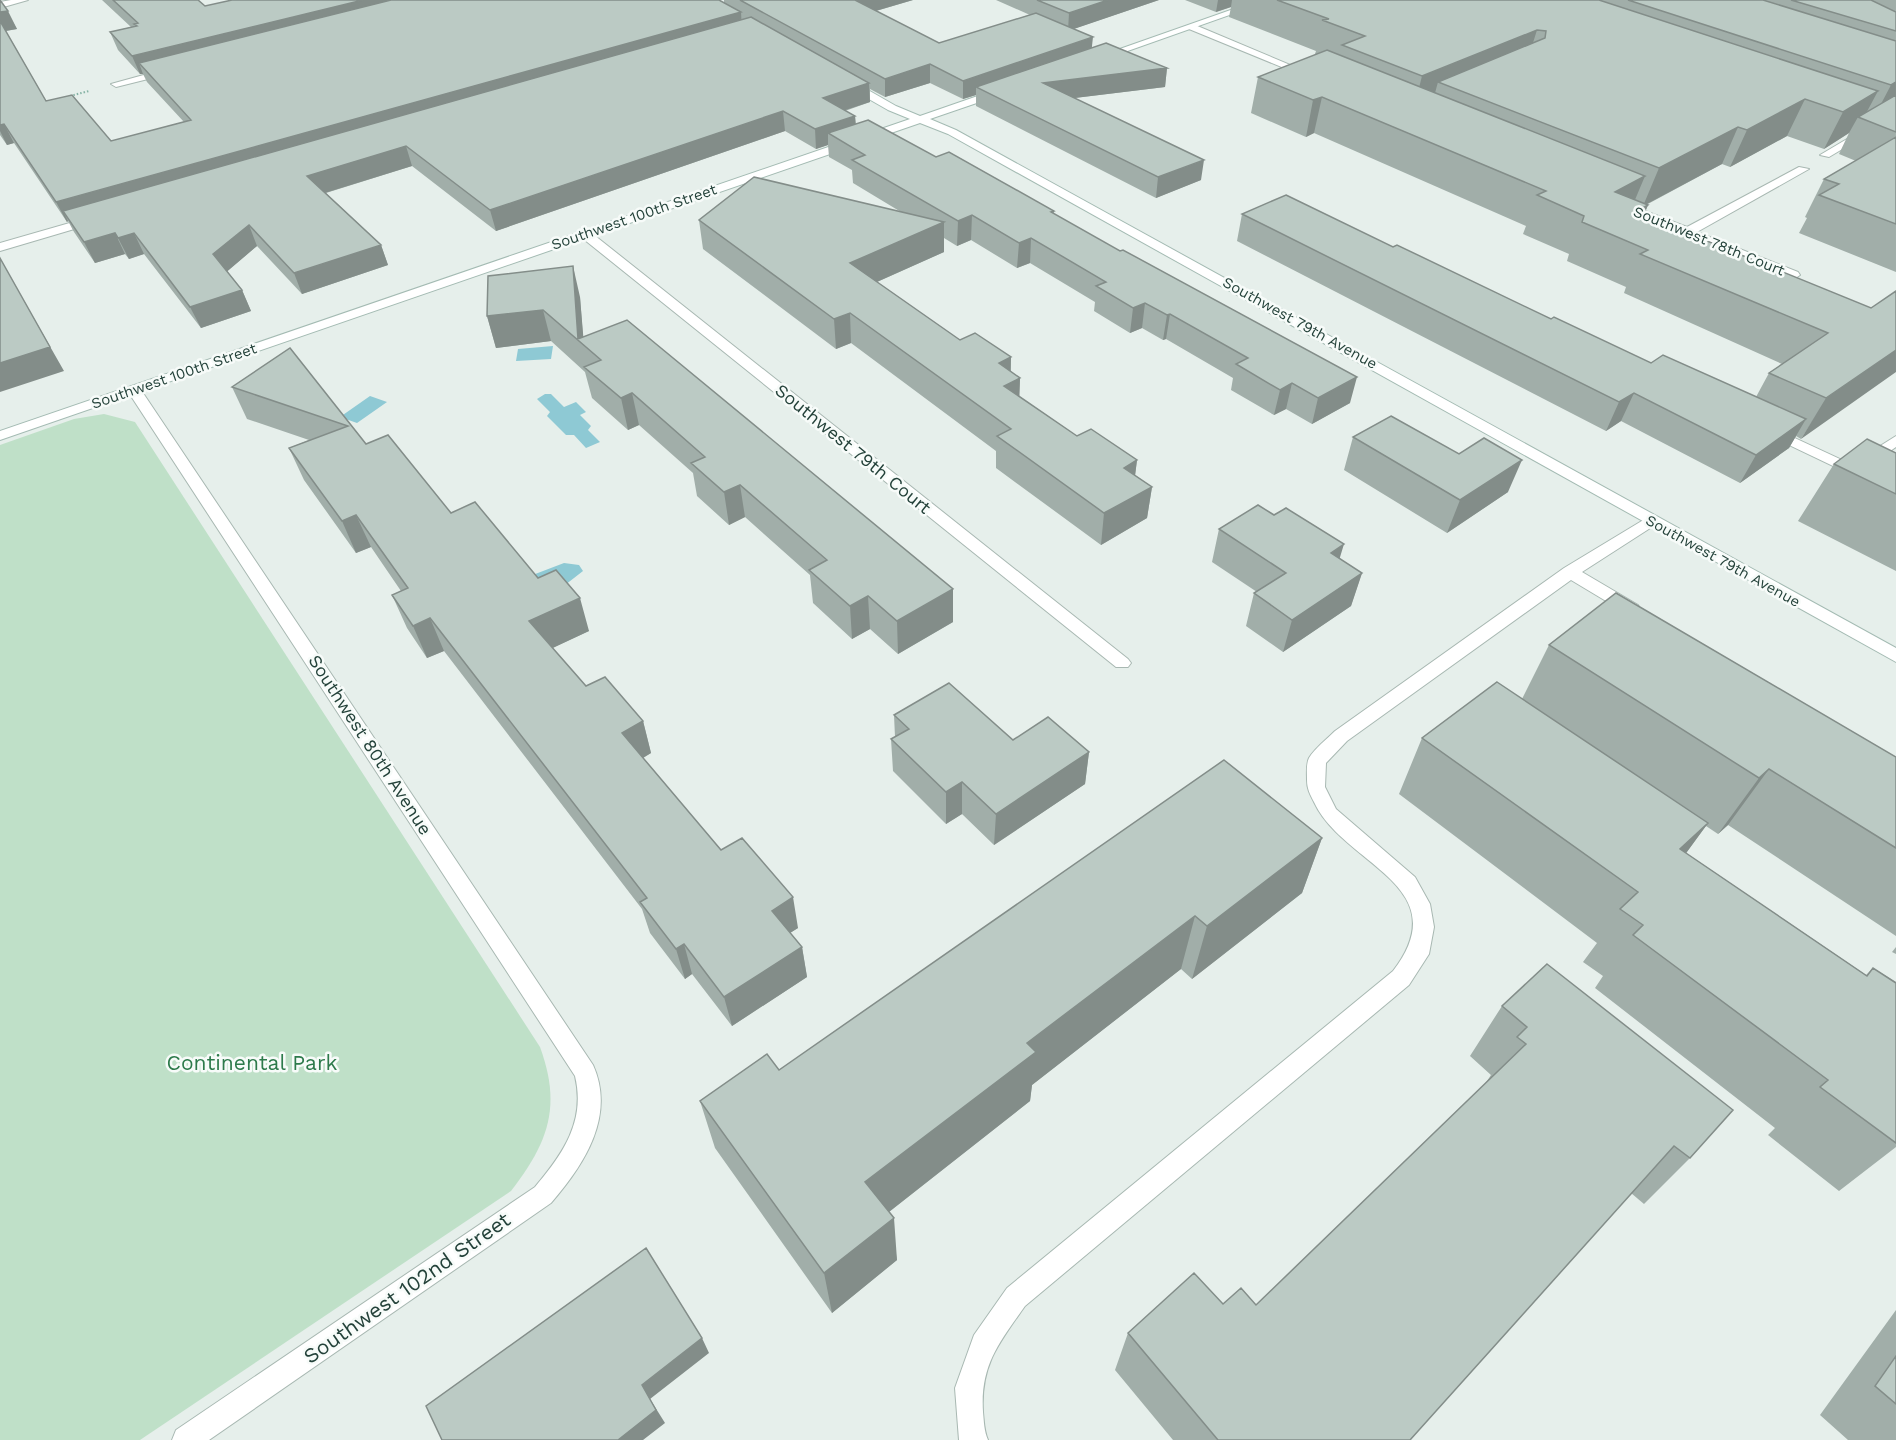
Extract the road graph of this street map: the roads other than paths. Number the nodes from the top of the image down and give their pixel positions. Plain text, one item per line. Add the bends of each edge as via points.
1 (24, 0) edge
2 (1268, 0) edge
3 (0, 5) edge
4 (1192, 27) junction
5 (1093, 60) edge
6 (185, 67) edge
7 (844, 81) edge
8 (1325, 82) edge
9 (116, 84) road end
10 (1016, 86) edge
11 (1896, 113) edge
12 (919, 119) junction
13 (1862, 123) edge
14 (1873, 127) junction
15 (1825, 155) dead end
16 (1803, 169) dead end
17 (1610, 200) edge
18 (103, 218) edge
19 (1687, 232) junction
20 (585, 234) junction
21 (0, 247) edge
22 (1794, 275) edge
23 (134, 390) junction
24 (1755, 424) edge
25 (0, 436) edge
26 (1896, 440) edge
27 (1853, 471) junction
28 (1896, 491) edge
29 (1650, 521) junction
30 (1570, 572) junction
31 (1651, 621) edge
32 (1896, 656) edge
33 (1122, 663) dead end
34 (591, 1106) joint
35 (186, 1440) edge
36 (974, 1440) edge

1 - 3 street
2 - 4 street
4 - 5 street
4 - 8 street
6 - 9 street
7 - 12 street, Southwest 79th Avenue
10 - 12 street, Southwest 100th Street
11 - 14 street
12 - 20 street, Southwest 100th Street
12 - 29 street, Southwest 79th Avenue via 952,132 1126,227
13 - 14 street
14 - 15 street
16 - 19 street
17 - 19 street, Southwest 78th Court
18 - 21 street
19 - 22 street, Southwest 78th Court
20 - 23 street, Southwest 100th Street
20 - 33 street, Southwest 79th Court
23 - 25 street, Southwest 100th Street
23 - 34 street, Southwest 80th Avenue via 585,1072 591,1088
24 - 27 street
26 - 27 street
27 - 28 street
29 - 30 street
29 - 32 street, Southwest 79th Avenue
30 - 31 street
30 - 36 street via 1341,736 1317,761 1316,787 1329,814 1408,883 1420,904 1424,927 1419,954 1401,978 1016,1297 983,1344 968,1389
34 - 35 street, Southwest 102nd Street via 575,1156 543,1195

